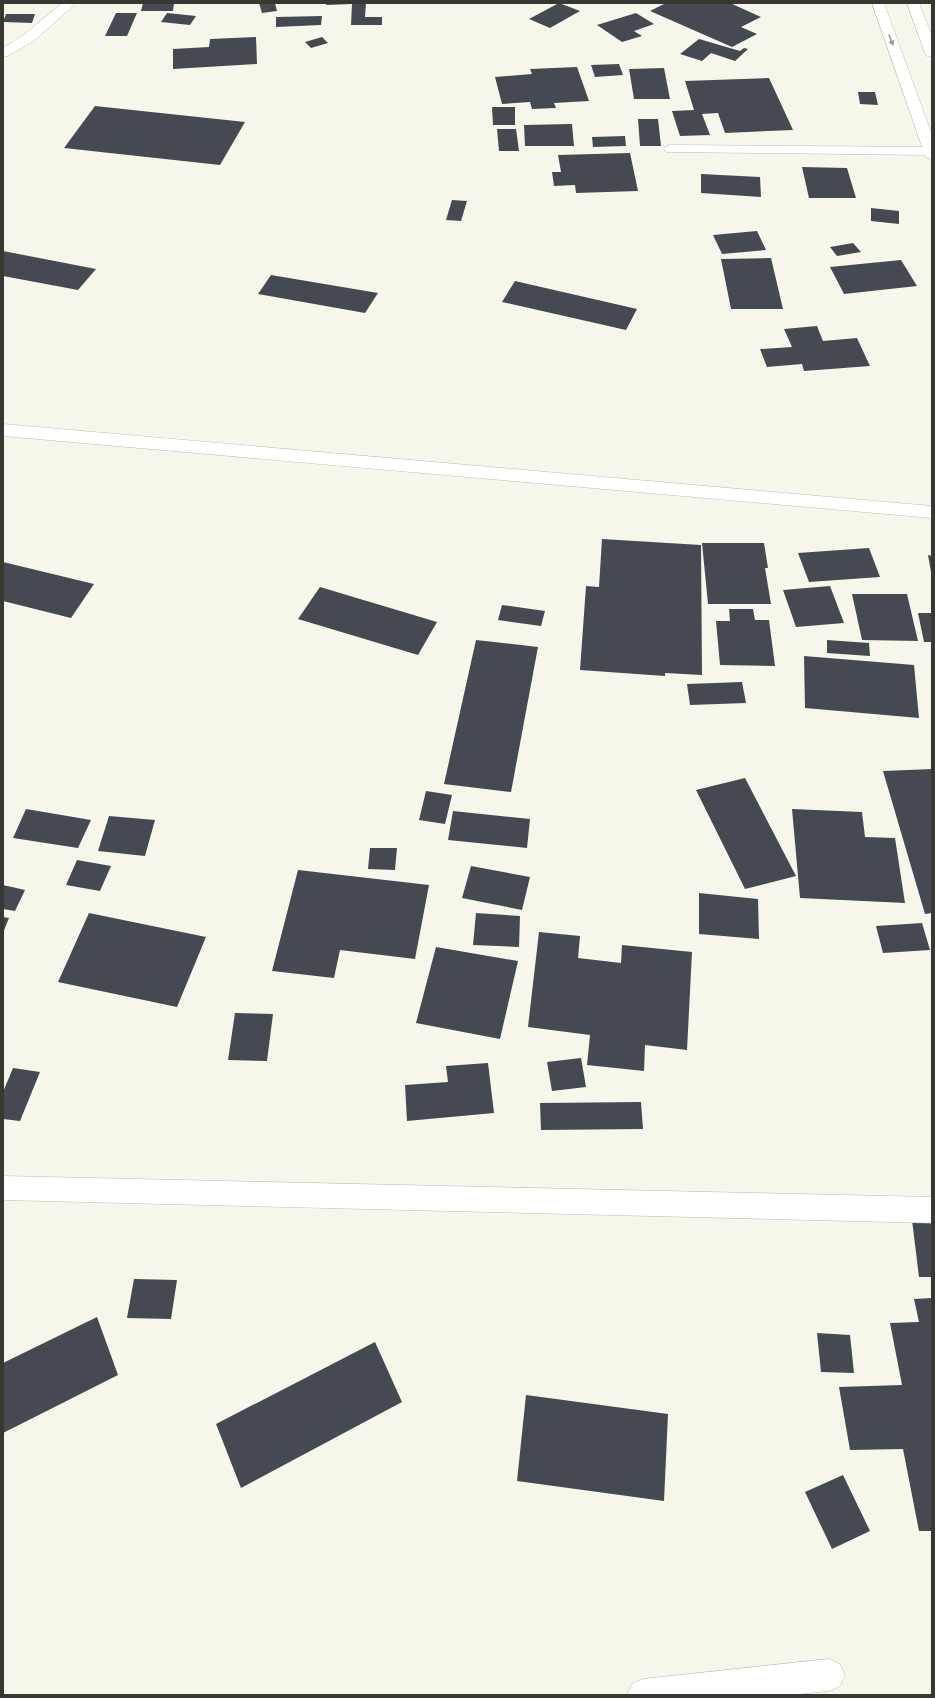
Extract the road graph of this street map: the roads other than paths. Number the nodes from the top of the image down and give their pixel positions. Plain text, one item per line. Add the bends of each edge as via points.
1 (70, 3) edge
2 (878, 3) edge
3 (913, 3) edge
4 (3, 53) edge
5 (932, 53) edge
6 (671, 149) dead end
7 (931, 153) edge
8 (3, 430) edge
9 (932, 512) edge
10 (3, 1188) edge
11 (932, 1210) edge
12 (829, 1675) dead end
13 (643, 1695) edge

1 - 4 street via 30,37
2 -> 7 street
3 - 5 street
6 - 7 lane
8 - 9 street
10 - 11 street
12 - 13 street

